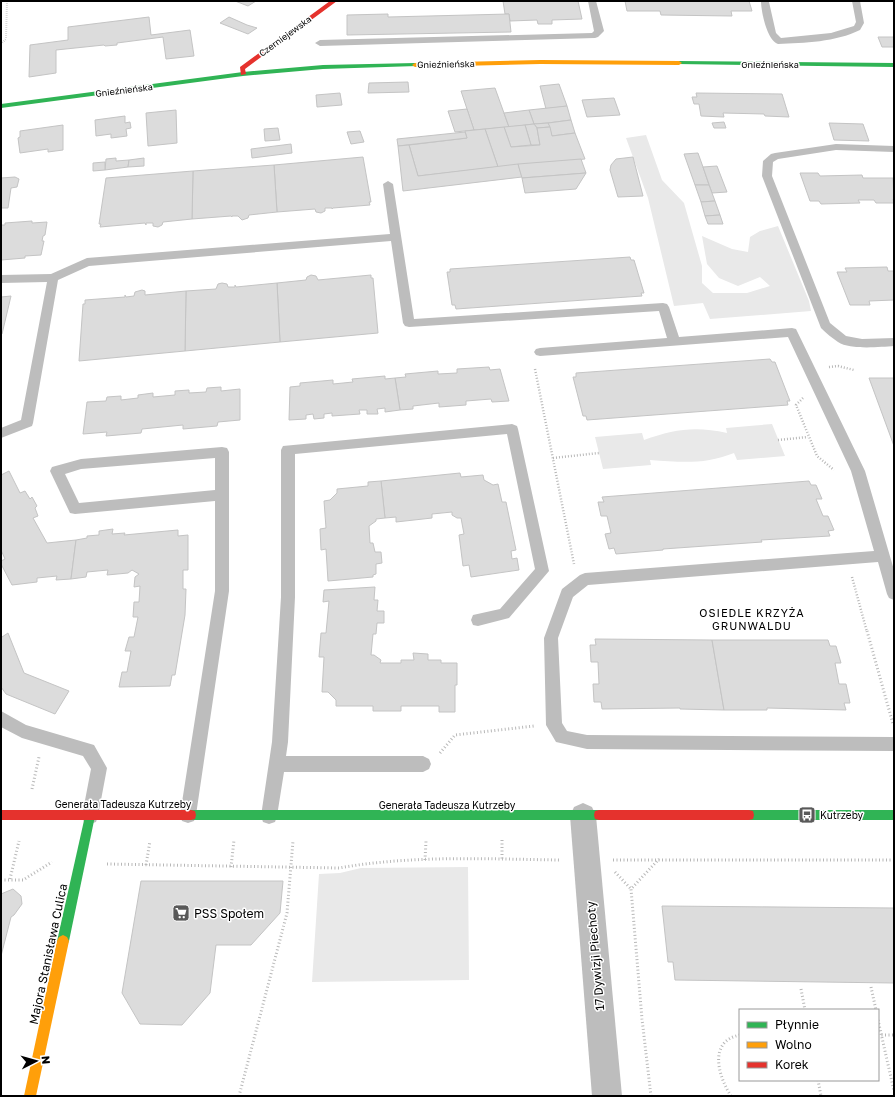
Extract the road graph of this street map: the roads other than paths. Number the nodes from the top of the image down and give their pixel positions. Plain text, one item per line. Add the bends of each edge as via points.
1 (334, 1) edge
2 (592, 1) edge
3 (856, 1) edge
4 (765, 2) dead end
5 (320, 43) dead end
6 (894, 65) edge
7 (243, 74) junction
8 (1, 106) edge
9 (894, 149) edge
10 (388, 184) dead end
11 (396, 237) junction
12 (53, 278) junction
13 (1, 279) edge
14 (674, 341) junction
15 (894, 342) edge
16 (540, 352) dead end
17 (1, 433) edge
18 (222, 495) junction
19 (883, 556) junction
20 (894, 594) edge
21 (478, 620) dead end
22 (1, 718) edge
23 (894, 744) edge
24 (277, 764) junction
25 (423, 764) road end
26 (1, 815) edge
27 (188, 815) junction
28 (894, 815) edge
29 (90, 816) junction
30 (269, 816) junction
31 (583, 816) junction
32 (30, 1096) edge
33 (607, 1096) edge

1 - 7 street, Czerniejewska via 242,68
2 - 5 lane via 599,31 595,35
3 - 4 lane via 860,22 857,28 821,37 789,41 778,41 772,33
6 - 7 street, Gnieźnieńska via 532,62 324,67
7 - 8 street, Gnieźnieńska
9 - 15 lane via 836,147 775,156 768,161 767,176 825,325 843,340 862,343
10 - 11 lane
11 - 12 lane via 87,262
11 - 14 lane via 409,323 662,307
12 - 13 lane
12 - 17 lane via 26,423
14 - 16 lane
14 - 19 lane via 792,332 858,471
18 - 18 lane via 222,452 81,464 57,471 75,509
18 - 27 lane via 222,590
19 - 20 lane
19 - 23 lane via 585,578 567,593 551,638 554,725 562,737 587,742
21 - 24 lane via 504,614 542,571 512,429 288,450 288,597
22 - 29 lane via 22,731 88,750 99,768
24 - 25 lane
24 - 30 lane
26 - 29 street, Generała Tadeusza Kutrzeby
27 - 29 street, Generała Tadeusza Kutrzeby
27 - 30 street, Generała Tadeusza Kutrzeby
28 - 31 street, Generała Tadeusza Kutrzeby
29 - 32 street, Majora Stanisława Culica
30 - 31 street, Generała Tadeusza Kutrzeby
31 - 33 street, 17 Dywizji Piechoty via 595,860

